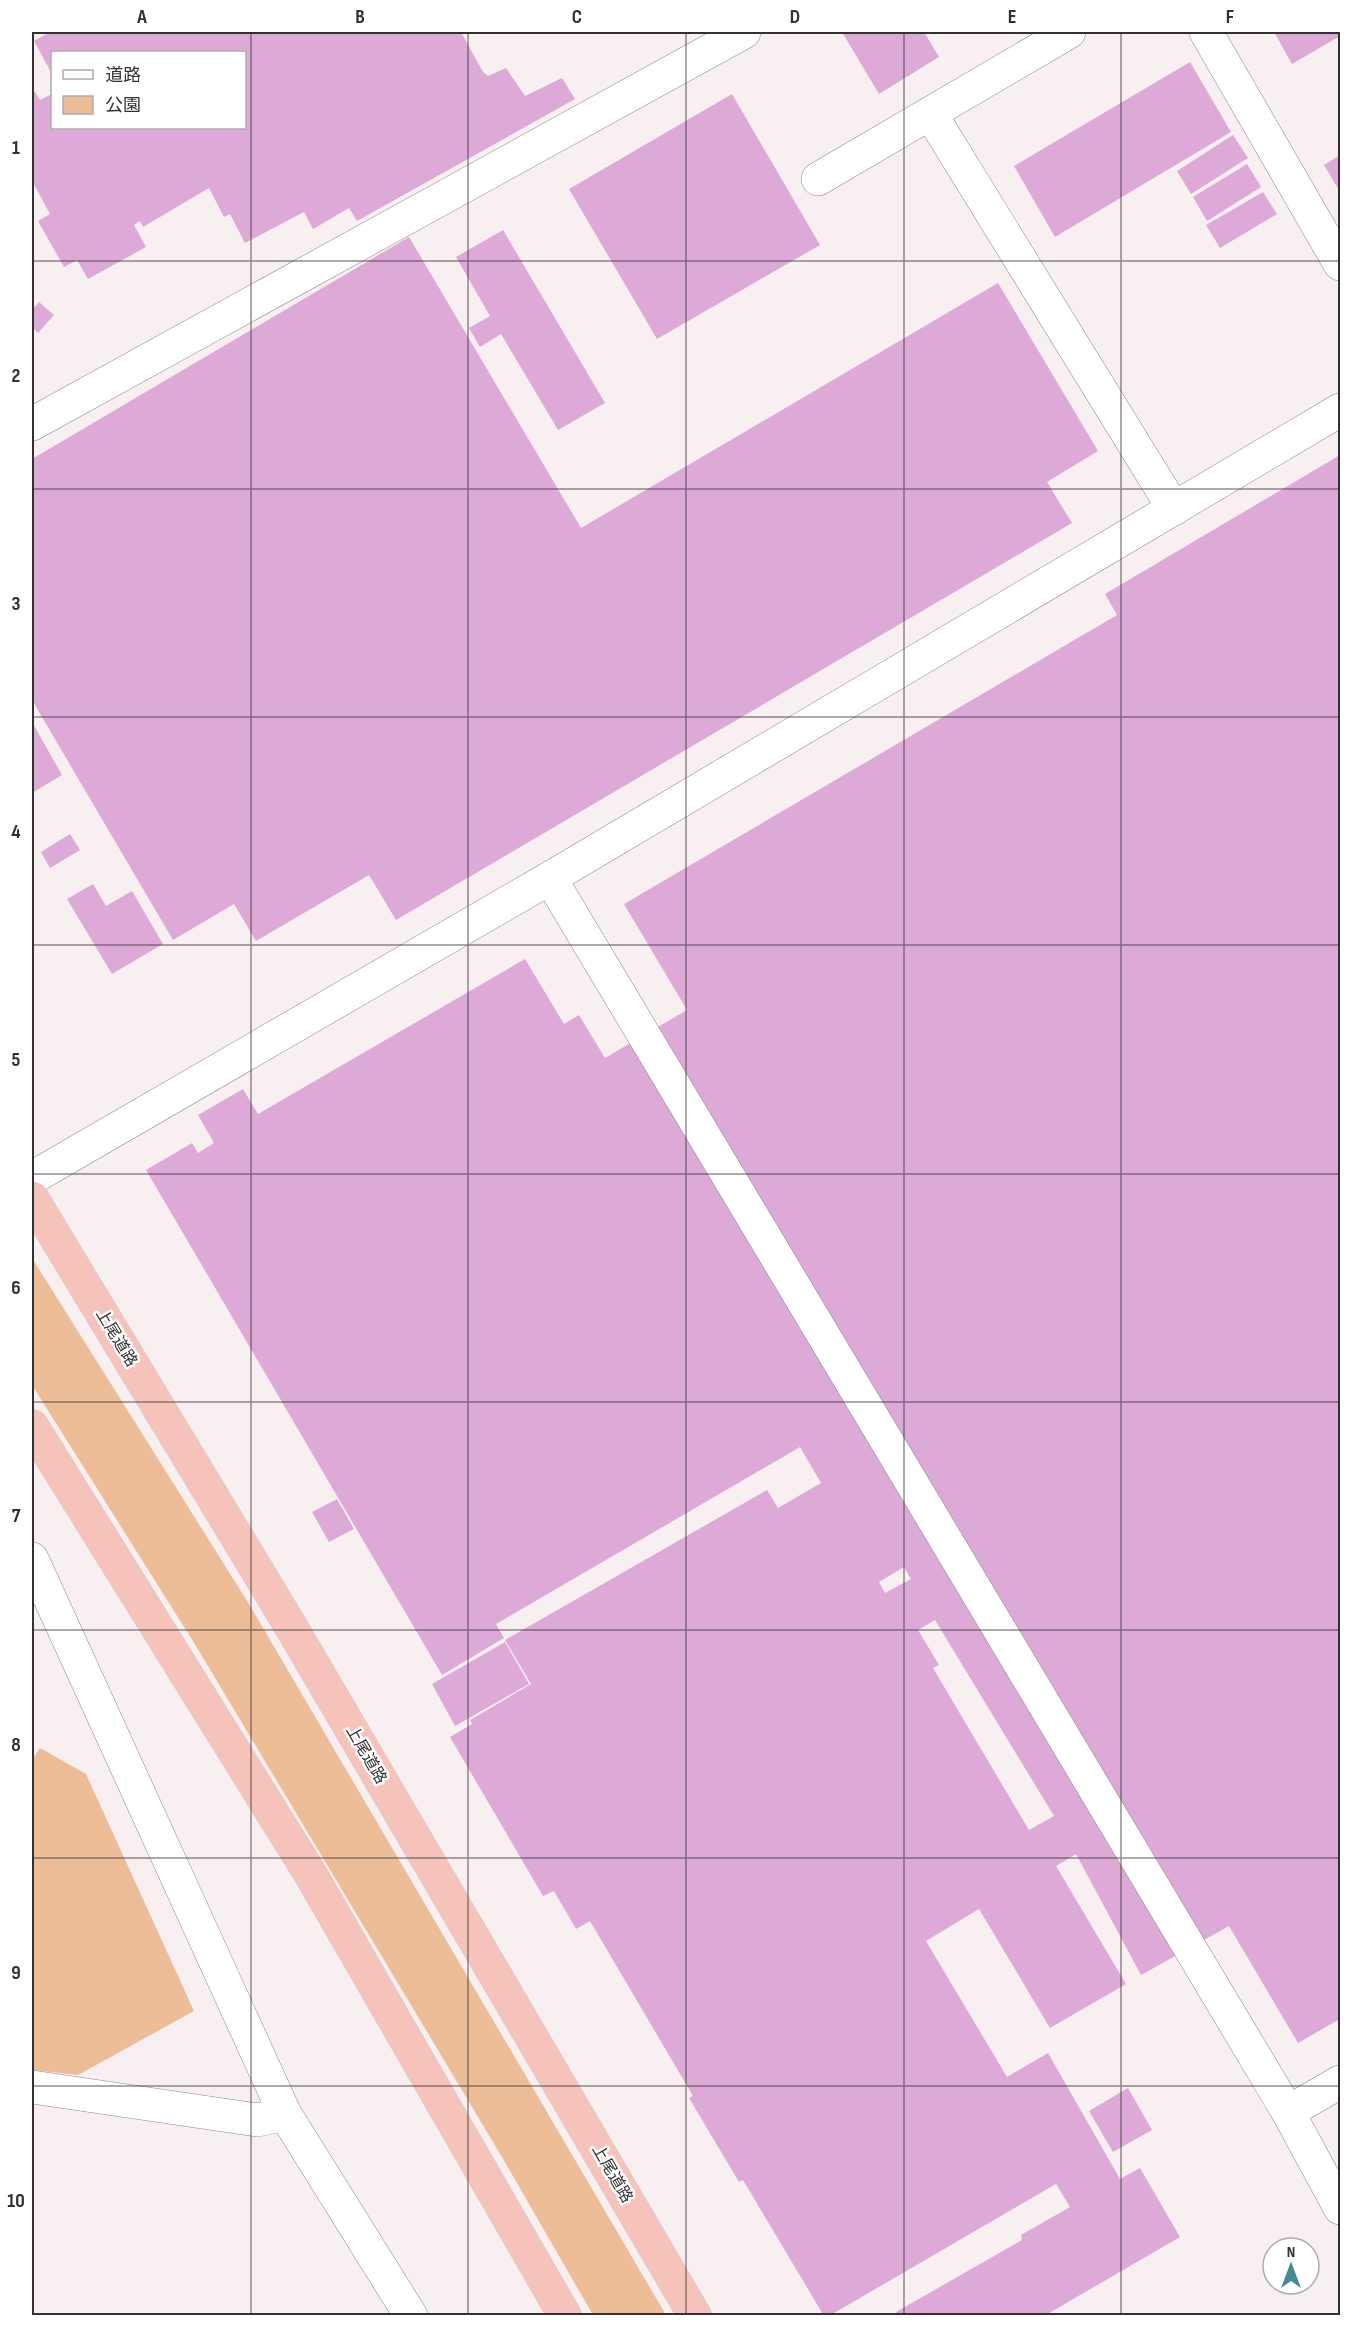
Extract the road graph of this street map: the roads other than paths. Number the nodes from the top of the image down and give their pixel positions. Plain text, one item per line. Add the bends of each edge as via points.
1 (744, 32) edge
2 (1069, 32) edge
3 (1206, 32) edge
4 (930, 113) junction
5 (818, 179) dead end
6 (1341, 264) edge
7 (1341, 410) edge
8 (32, 424) edge
9 (1174, 509) junction
10 (549, 878) junction
11 (32, 1178) edge
12 (32, 1198) edge
13 (32, 1426) edge
14 (34, 1567) edge
15 (1341, 2082) edge
16 (32, 2087) edge
17 (1288, 2112) junction
18 (285, 2114) junction
19 (1341, 2208) edge
20 (411, 2316) edge
21 (565, 2316) edge
22 (695, 2316) edge

1 - 8 street
2 - 4 street
3 - 6 street
4 - 5 street
4 - 9 street
7 - 9 street
9 - 10 street
10 - 11 street
10 - 17 street
12 - 22 highway, 上尾道路 via 296,1636
13 - 21 highway via 311,1875
14 - 18 street
15 - 17 street
16 - 18 street via 257,2120
17 - 19 street
18 - 20 street

